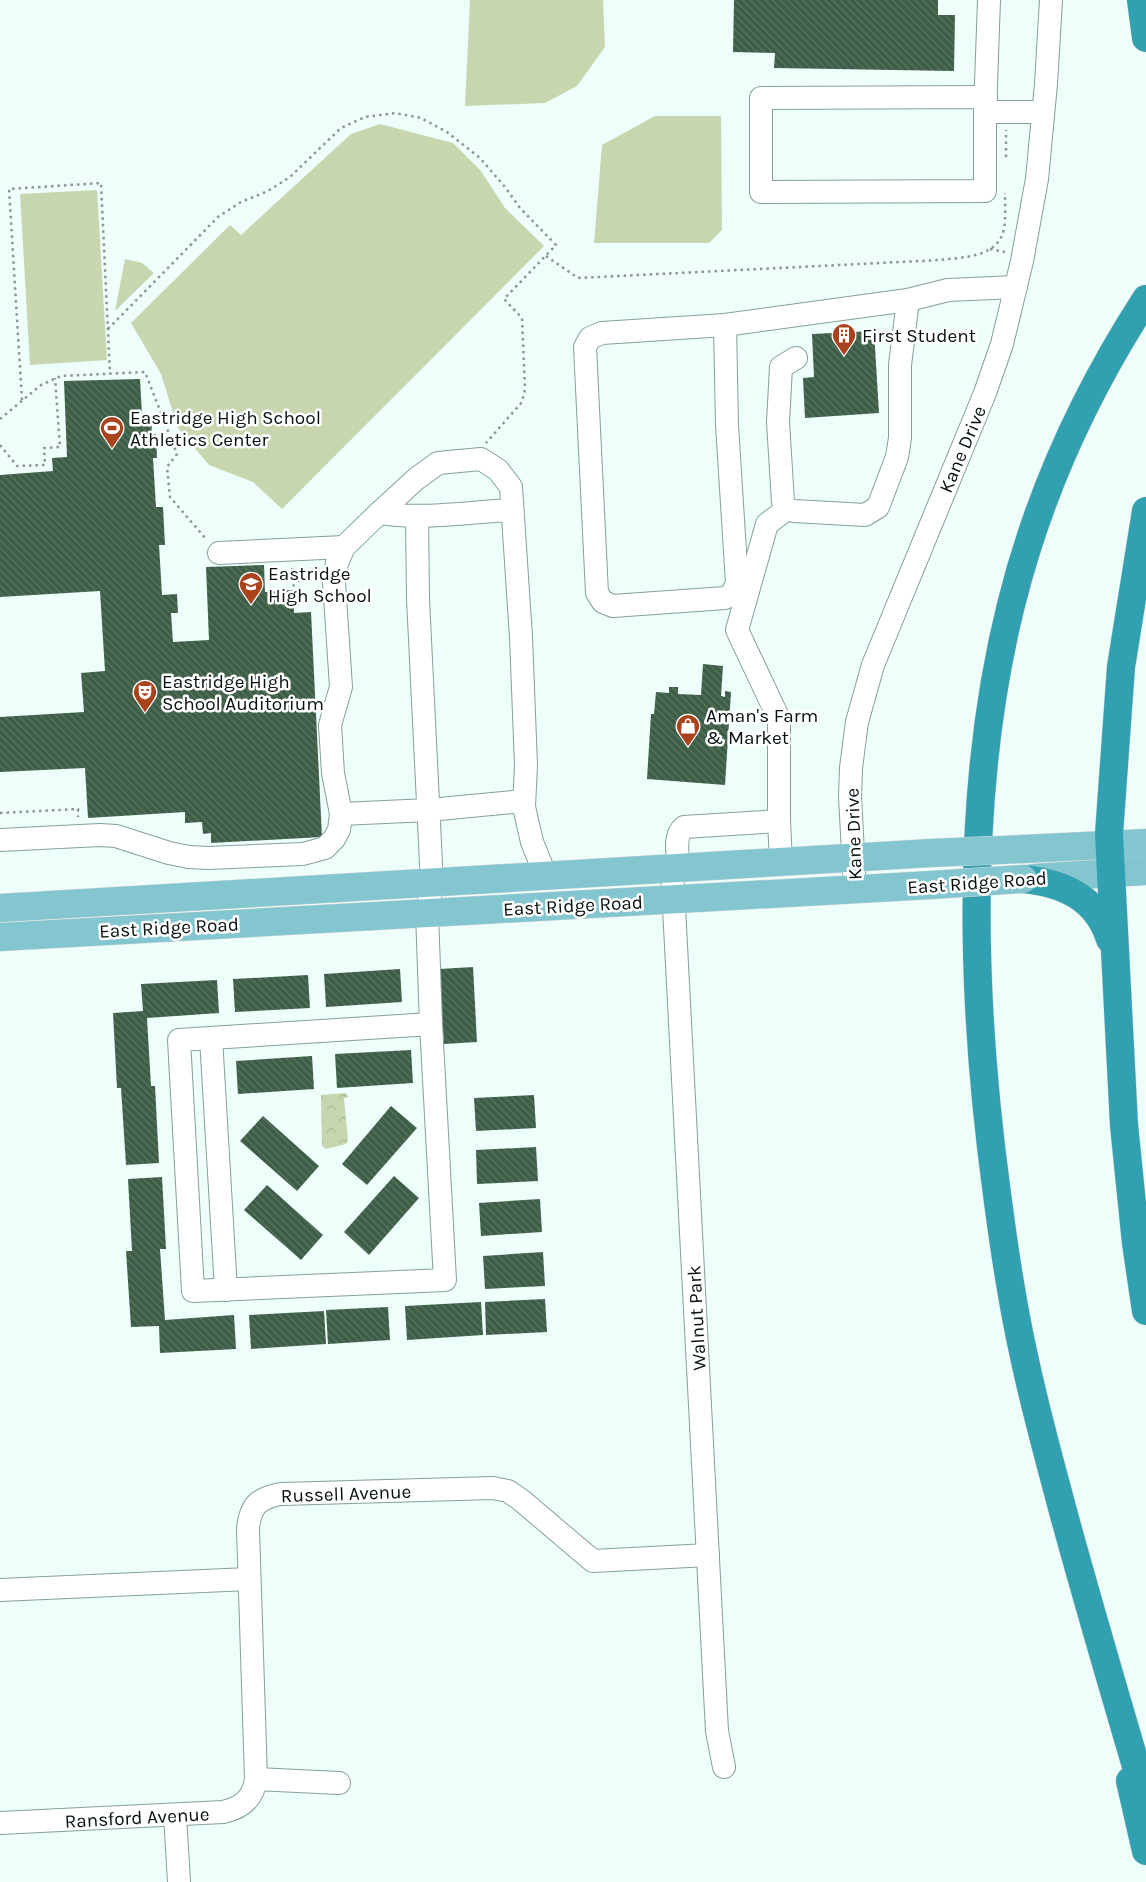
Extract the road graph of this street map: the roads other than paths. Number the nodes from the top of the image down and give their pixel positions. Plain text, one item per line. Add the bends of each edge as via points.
1 (989, 0) edge
2 (1051, 0) edge
3 (1141, 0) edge
4 (1146, 38) edge
5 (993, 107) junction
6 (1044, 112) junction
7 (1016, 288) junction
8 (1146, 299) edge
9 (908, 300) junction
10 (725, 325) junction
11 (796, 358) dead end
12 (787, 508) junction
13 (511, 510) junction
14 (1146, 511) edge
15 (379, 513) junction
16 (417, 516) junction
17 (344, 547) junction
18 (219, 553) road end
19 (523, 801) junction
20 (429, 810) junction
21 (341, 814) junction
22 (779, 821) junction
23 (0, 840) edge
24 (1146, 843) edge
25 (1109, 844) junction
26 (854, 858) junction
27 (780, 862) junction
28 (676, 869) junction
29 (1146, 871) edge
30 (1110, 874) junction
31 (550, 877) junction
32 (1023, 879) junction
33 (432, 884) junction
34 (855, 890) junction
35 (674, 899) junction
36 (0, 908) edge
37 (427, 913) junction
38 (0, 937) edge
39 (1114, 960) junction
40 (430, 1024) junction
41 (211, 1038) junction
42 (226, 1290) junction
43 (1146, 1311) edge
44 (708, 1555) junction
45 (249, 1579) junction
46 (0, 1590) edge
47 (1095, 1628) junction
48 (724, 1767) dead end
49 (256, 1779) junction
50 (339, 1783) dead end
51 (1146, 1800) edge
52 (175, 1815) junction
53 (0, 1823) edge
54 (1146, 1851) edge
55 (179, 1882) edge

1 - 5 street
2 - 6 street, Kane Drive
3 - 4 highway
5 - 5 street via 761,98 761,192 985,192
5 - 6 street
6 - 7 street, Kane Drive via 1037,179
7 - 9 street via 948,290
7 - 26 street, Kane Drive via 985,393 873,665 857,722 851,768
8 - 47 highway via 1081,414 1025,557 1007,623 992,707 983,774 979,844 978,950 983,1064 1007,1264 1034,1404
9 - 10 street
9 - 12 street via 900,365 900,438 897,457 878,507 865,515
10 - 10 street via 602,333 590,338 585,347 597,593 603,602 613,606 725,598 732,594 737,583
11 - 12 street via 780,367 778,422 783,502
12 - 22 street via 767,524 738,630 779,719
13 - 15 street via 511,487 498,470 481,459 438,463
13 - 16 street
13 - 19 street via 521,637 526,765
14 - 25 highway via 1120,667
15 - 16 street
15 - 17 street
16 - 20 street
17 - 18 street
17 - 21 street via 334,582 341,687 330,725 333,773
19 - 20 street
19 - 31 street via 532,842 543,869
20 - 21 street
20 - 33 street
21 - 23 street via 334,839 325,848 303,854 189,857 116,836 100,835
22 - 27 street
22 - 28 street, Walnut Park via 684,827 677,838
24 - 25 main road, East Ridge Road
25 - 26 main road, East Ridge Road, bridge
25 - 30 highway
26 - 27 main road, East Ridge Road
26 - 34 street, Kane Drive
27 - 28 main road, East Ridge Road
28 - 31 main road, East Ridge Road
28 - 35 street, Walnut Park
29 - 30 main road, East Ridge Road
30 - 32 main road, East Ridge Road
30 - 39 highway
31 - 33 main road, East Ridge Road
32 - 34 main road, East Ridge Road, bridge
32 - 39 highway via 1063,888 1087,901 1106,928
33 - 36 main road, East Ridge Road
33 - 37 street
34 - 35 main road, East Ridge Road
35 - 37 main road, East Ridge Road
35 - 44 street, Walnut Park
37 - 38 main road, East Ridge Road
37 - 40 street
39 - 43 highway via 1128,1175
40 - 41 street
40 - 42 street via 445,1280
41 - 42 street
41 - 42 street via 179,1040 193,1291
44 - 45 street, Russell Avenue via 593,1561 521,1500 501,1489 281,1494 265,1498 252,1510 248,1529
44 - 48 street, Walnut Park via 717,1731
45 - 46 street
45 - 49 street, Ransford Avenue
47 - 51 highway
47 - 54 highway
49 - 50 street
49 - 52 street, Ransford Avenue via 250,1798 234,1810
52 - 53 street, Ransford Avenue
52 - 55 street

